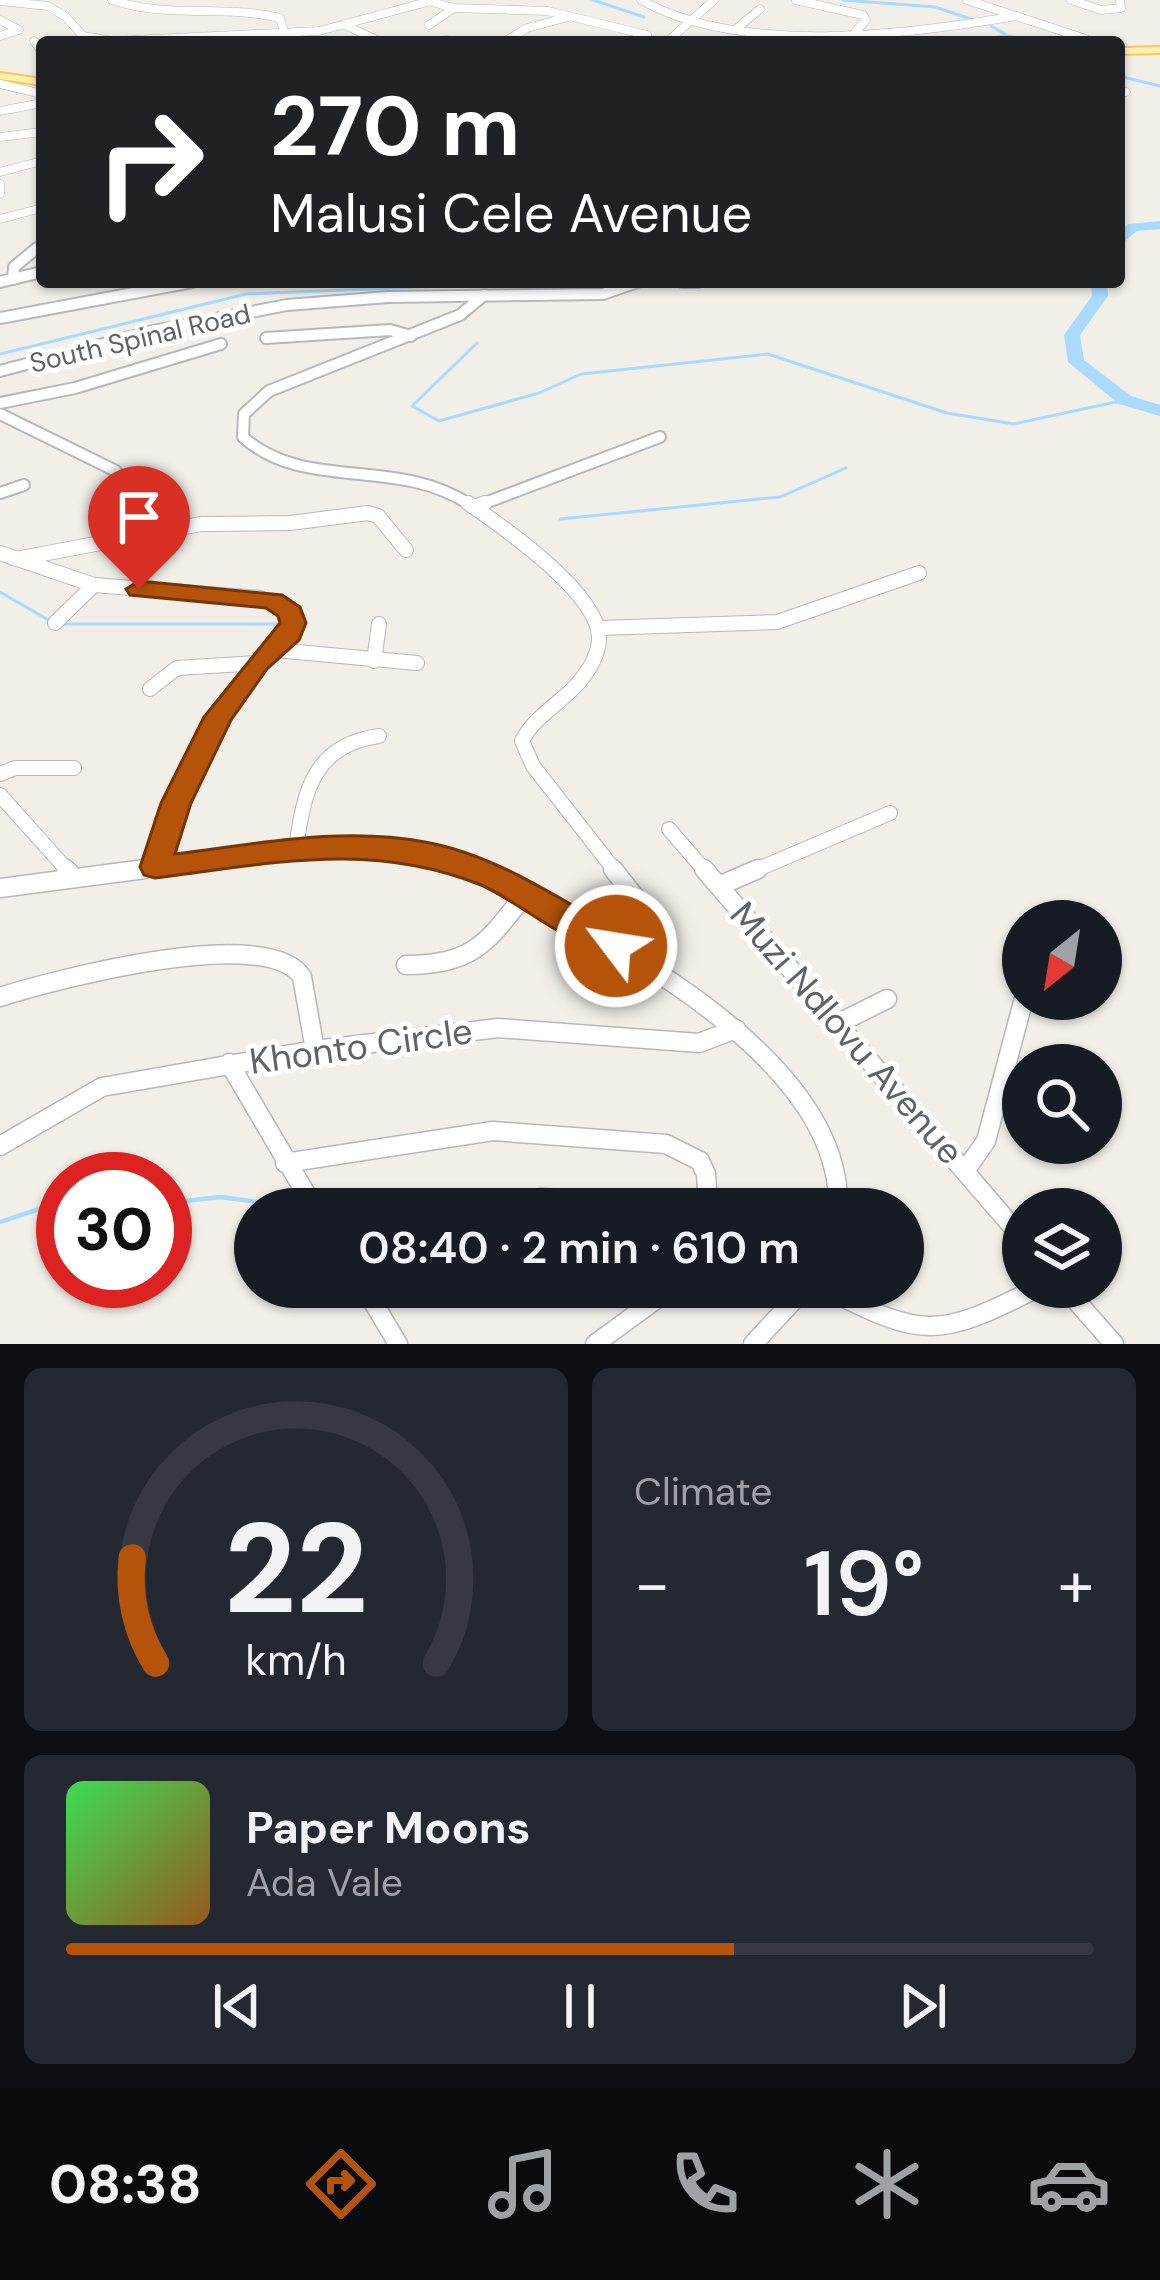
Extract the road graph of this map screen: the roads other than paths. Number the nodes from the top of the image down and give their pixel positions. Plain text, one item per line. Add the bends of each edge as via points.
1 (112, 0) edge
2 (238, 0) edge
3 (641, 0) edge
4 (714, 0) edge
5 (796, 0) edge
6 (967, 0) edge
7 (1071, 0) edge
8 (1120, 0) edge
9 (431, 1) edge
10 (0, 2) edge
11 (182, 4) edge
12 (133, 7) junction
13 (230, 8) junction
14 (454, 8) junction
15 (491, 9) junction
16 (126, 16) dead end
17 (568, 16) junction
18 (1016, 16) junction
19 (778, 17) dead end
20 (0, 20) edge
21 (485, 22) dead end
22 (689, 22) junction
23 (345, 25) junction
24 (429, 26) dead end
25 (169, 28) junction
26 (736, 29) junction
27 (856, 31) junction
28 (284, 32) junction
29 (646, 35) dead end
30 (82, 36) edge
31 (151, 36) edge
32 (213, 36) junction
33 (368, 36) edge
34 (514, 36) edge
35 (674, 36) edge
36 (1077, 36) edge
37 (34, 41) dead end
38 (0, 42) edge
39 (36, 44) edge
40 (1160, 50) edge
41 (1125, 51) edge
42 (0, 80) edge
43 (36, 82) edge
44 (36, 96) edge
45 (36, 101) edge
46 (0, 111) edge
47 (36, 133) edge
48 (0, 137) edge
49 (36, 163) edge
50 (0, 172) edge
51 (0, 184) edge
52 (0, 194) edge
53 (36, 210) edge
54 (0, 219) edge
55 (36, 249) edge
56 (36, 274) edge
57 (14, 279) junction
58 (0, 282) edge
59 (131, 288) edge
60 (596, 288) edge
61 (625, 288) edge
62 (484, 296) junction
63 (568, 296) junction
64 (0, 318) edge
65 (411, 336) junction
66 (266, 338) dead end
67 (221, 344) dead end
68 (0, 371) edge
69 (0, 403) edge
70 (0, 415) edge
71 (660, 437) dead end
72 (116, 471) dead end
73 (24, 485) dead end
74 (0, 493) edge
75 (474, 507) junction
76 (406, 550) dead end
77 (0, 553) edge
78 (16, 559) junction
79 (919, 573) dead end
80 (94, 585) junction
81 (55, 623) dead end
82 (379, 624) dead end
83 (600, 628) junction
84 (274, 650) junction
85 (374, 662) junction
86 (258, 663) junction
87 (416, 663) dead end
88 (150, 689) dead end
89 (380, 736) dead end
90 (74, 768) dead end
91 (0, 774) edge
92 (0, 795) edge
93 (890, 813) dead end
94 (668, 829) dead end
95 (296, 848) junction
96 (155, 867) junction
97 (74, 878) junction
98 (721, 885) junction
99 (0, 888) edge
100 (526, 892) junction
101 (616, 946) junction
102 (406, 965) dead end
103 (0, 997) edge
104 (887, 999) dead end
105 (1019, 1020) edge
106 (838, 1023) junction
107 (736, 1029) junction
108 (315, 1050) junction
109 (229, 1064) junction
110 (0, 1146) edge
111 (285, 1163) junction
112 (965, 1171) junction
113 (301, 1188) edge
114 (704, 1188) edge
115 (838, 1188) edge
116 (1002, 1214) edge
117 (1002, 1307) edge
118 (377, 1308) edge
119 (644, 1308) edge
120 (786, 1308) edge
121 (855, 1308) edge
122 (1082, 1308) edge
123 (398, 1344) edge
124 (595, 1344) edge
125 (753, 1344) edge
126 (1114, 1344) edge

1 - 12 street
2 - 13 street
3 - 22 street
4 - 22 street
5 - 27 street via 863,15
6 - 18 street
7 - 8 street via 1106,10 1121,8
9 - 14 street
9 - 23 street
10 - 30 street via 47,4 68,14
11 - 12 street
11 - 13 street
11 - 25 street
12 - 16 street
13 - 28 street via 275,15
13 - 32 street
14 - 15 street
14 - 24 street
15 - 17 street
15 - 21 street
17 - 29 street
17 - 34 street
18 - 27 street
18 - 36 street
19 - 26 street via 757,12
20 - 38 street via 20,30
22 - 26 street
22 - 35 street
23 - 28 street
23 - 33 street
25 - 31 street
25 - 32 street
26 - 27 street
28 - 32 street
37 - 39 street
40 - 41 main road
42 - 43 main road
42 - 44 street
45 - 46 street
47 - 48 street
49 - 50 street
51 - 52 street
53 - 54 street
55 - 57 street via 14,266
56 - 57 street
57 - 58 street
59 - 64 street via 45,314
60 - 63 street
61 - 63 street, South Spinal Road
62 - 63 street, South Spinal Road
62 - 65 street
62 - 68 street, South Spinal Road via 248,311
65 - 66 street via 390,330
65 - 75 street via 269,391 244,414 243,437 270,459 406,476
67 - 69 street
70 - 72 street
71 - 75 street
73 - 74 street
75 - 83 street via 583,594
76 - 78 street via 368,513 201,524
77 - 78 street
78 - 80 street
79 - 83 street via 777,622
80 - 81 street
80 - 84 street via 273,601 293,623
82 - 85 street
83 - 101 street via 586,678 522,741 638,901 635,925
84 - 85 street
84 - 86 street
85 - 87 street
86 - 88 street via 177,668
86 - 96 street via 209,733
89 - 95 street via 329,755 299,819
90 - 91 street
92 - 97 street
93 - 98 street
94 - 98 street, Muzi Ndlovu Avenue
95 - 96 street
95 - 100 street via 425,853
96 - 97 street
97 - 99 street
98 - 106 street, Muzi Ndlovu Avenue
100 - 101 street
100 - 102 street via 465,961
101 - 107 street
103 - 108 street via 74,974 239,953 275,957 296,968 306,988
104 - 106 street
105 - 112 street via 986,1141
106 - 112 street, Muzi Ndlovu Avenue
107 - 108 street, Khonto Circle via 699,1042 497,1028
107 - 115 street via 808,1103
108 - 109 street, Khonto Circle
109 - 110 street, Khonto Circle via 102,1087
109 - 111 street
111 - 113 street
111 - 114 street via 493,1131 666,1144 700,1161
112 - 116 street, Muzi Ndlovu Avenue
117 - 121 street via 940,1340 913,1338
118 - 123 street
119 - 124 street
120 - 125 street
122 - 126 street

